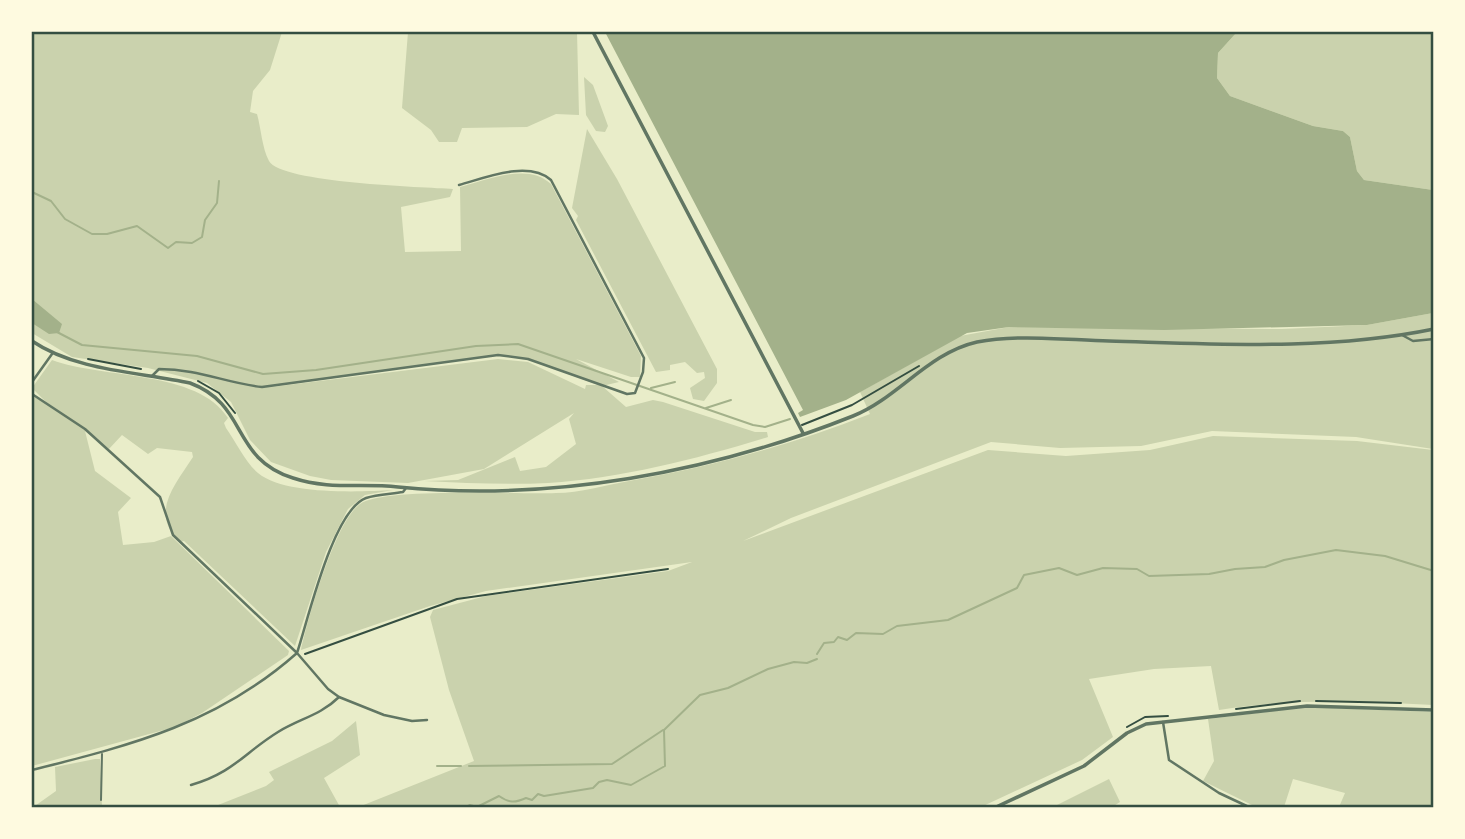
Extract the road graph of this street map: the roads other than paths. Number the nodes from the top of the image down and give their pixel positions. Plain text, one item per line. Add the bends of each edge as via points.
1 (593, 32) edge
2 (459, 185) dead end
3 (1433, 329) edge
4 (1402, 335) junction
5 (1433, 339) edge
6 (32, 341) edge
7 (52, 354) junction
8 (152, 374) junction
9 (32, 382) edge
10 (32, 394) edge
11 (803, 434) junction
12 (406, 488) junction
13 (297, 653) junction
14 (339, 697) junction
15 (1433, 710) edge
16 (427, 720) dead end
17 (1163, 722) junction
18 (102, 754) junction
19 (32, 769) edge
20 (191, 785) dead end
21 (101, 800) dead end
22 (994, 807) edge
23 (1251, 807) edge

1 - 11 street
2 - 8 street via 518,171 549,178 644,358 638,390 627,394 528,359 498,355 262,387 208,373 168,369
3 - 4 street
4 - 5 street via 1413,341
4 - 11 street via 1312,343 978,342 923,368 874,407
6 - 7 street
7 - 8 street
7 - 9 street
8 - 12 street via 190,383 216,396 254,454 280,474 329,486
10 - 13 street via 85,429 160,497 173,535
11 - 12 street via 704,464 557,489
12 - 13 street via 366,498 347,516 323,566
13 - 14 street
13 - 18 street via 181,728
14 - 16 street via 392,717
14 - 20 street via 320,714 270,737 237,765
15 - 17 street via 1307,706
17 - 22 street via 1140,726 1093,761
17 - 23 street via 1169,760 1219,793
18 - 19 street
18 - 21 lane

